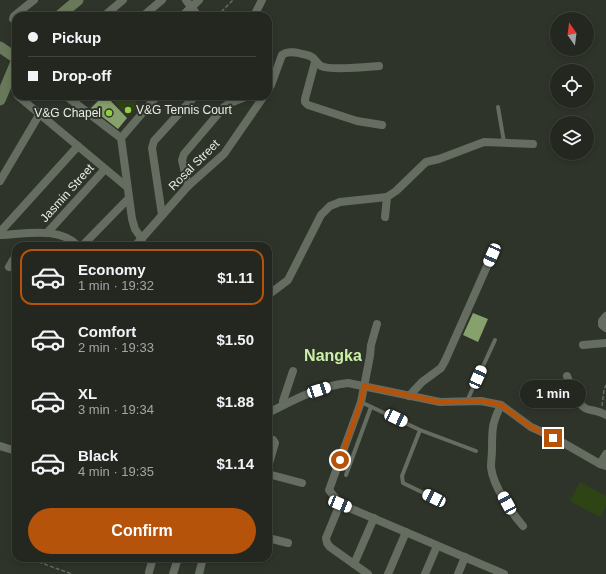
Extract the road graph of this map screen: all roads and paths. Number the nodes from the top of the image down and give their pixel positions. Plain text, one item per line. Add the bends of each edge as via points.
1 (34, 0) edge
2 (78, 0) edge
3 (123, 0) edge
4 (162, 0) edge
5 (186, 0) edge
6 (199, 0) edge
7 (233, 0) edge
8 (262, 0) edge
9 (192, 7) junction
10 (19, 12) edge
11 (64, 12) edge
12 (109, 12) edge
13 (148, 12) edge
14 (186, 12) edge
15 (195, 12) edge
16 (221, 12) edge
17 (256, 12) edge
18 (0, 47) edge
19 (12, 55) edge
20 (315, 62) junction
21 (379, 66) dead end
22 (12, 72) edge
23 (272, 82) edge
24 (6, 86) junction
25 (12, 91) edge
26 (0, 100) edge
27 (23, 100) edge
28 (71, 100) edge
29 (154, 100) edge
30 (192, 100) edge
31 (238, 100) edge
32 (259, 100) edge
33 (498, 107) dead end
34 (40, 115) junction
35 (382, 125) dead end
36 (121, 138) junction
37 (504, 142) junction
38 (534, 144) dead end
39 (78, 146) junction
40 (104, 169) junction
41 (0, 181) edge
42 (188, 186) junction
43 (127, 187) junction
44 (387, 197) junction
45 (128, 199) junction
46 (162, 215) junction
47 (386, 217) dead end
48 (0, 232) edge
49 (47, 233) junction
50 (0, 235) edge
51 (142, 238) junction
52 (75, 242) edge
53 (86, 242) edge
54 (138, 242) edge
55 (492, 255) dead end
56 (12, 261) edge
57 (8, 267) dead end
58 (272, 292) edge
59 (606, 316) edge
60 (376, 324) dead end
61 (606, 328) edge
62 (495, 340) dead end
63 (606, 342) edge
64 (583, 345) dead end
65 (292, 371) dead end
66 (567, 376) dead end
67 (606, 385) edge
68 (364, 386) junction
69 (409, 396) junction
70 (361, 402) junction
71 (467, 402) junction
72 (284, 405) junction
73 (501, 405) junction
74 (371, 407) junction
75 (272, 411) edge
76 (604, 413) edge
77 (420, 430) junction
78 (272, 440) edge
79 (0, 446) edge
80 (12, 450) edge
81 (476, 451) dead end
82 (272, 454) edge
83 (606, 454) edge
84 (603, 465) edge
85 (272, 475) edge
86 (346, 475) dead end
87 (302, 483) dead end
88 (434, 498) dead end
89 (340, 504) junction
90 (374, 518) junction
91 (523, 526) dead end
92 (406, 532) junction
93 (272, 539) edge
94 (288, 543) dead end
95 (437, 546) junction
96 (465, 557) junction
97 (39, 562) edge
98 (152, 562) edge
99 (177, 562) edge
100 (202, 562) edge
101 (354, 564) junction
102 (149, 572) dead end
103 (72, 574) edge
104 (173, 574) edge
105 (199, 574) edge
106 (368, 574) edge
107 (388, 574) edge
108 (425, 574) edge
109 (458, 574) edge
110 (504, 574) edge

1 - 10 street
2 - 11 street
3 - 12 street
4 - 13 street
5 - 9 street
6 - 9 street
7 - 16 path
8 - 17 street
9 - 14 street
9 - 15 street
18 - 19 street
20 - 21 street via 323,67 333,68
20 - 23 street via 310,56 285,53
20 - 35 street via 305,99 308,105
22 - 24 street
24 - 25 street
24 - 26 street
27 - 34 street
28 - 36 street
29 - 36 street
30 - 46 street via 154,141 152,148
31 - 42 street via 224,107 184,154 182,160
32 - 42 street, Rosal Street via 224,154
33 - 37 lane
34 - 39 street
34 - 41 street
36 - 43 street
37 - 38 street
37 - 44 street via 484,142 426,162
39 - 40 street
39 - 48 street
40 - 43 street
40 - 49 street, Jasmin Street
42 - 46 street, Rosal Street
43 - 45 street
44 - 47 street
44 - 58 street via 340,202 330,206 321,215 288,280
45 - 51 street via 135,229
45 - 53 street
46 - 51 street, Rosal Street
49 - 50 street
49 - 52 street via 66,237
51 - 54 street, Rosal Street
55 - 69 street via 441,368
56 - 57 street
59 - 61 street via 602,321
60 - 68 street
62 - 71 lane
63 - 64 street
65 - 72 street
66 - 76 street via 577,399 585,409
67 - 76 path
68 - 69 street
68 - 70 street
68 - 72 street via 348,383 333,385
69 - 71 street via 440,402
70 - 74 lane
70 - 89 street via 329,490
71 - 73 street via 481,401
72 - 75 street
73 - 84 street via 531,427
73 - 91 street via 492,427 491,468 495,481 513,514
74 - 77 lane
74 - 86 lane
77 - 81 lane
77 - 88 lane via 402,476 403,482
78 - 82 street via 275,444
79 - 80 street
83 - 84 street
85 - 87 street
89 - 90 street
89 - 101 street via 326,541
90 - 92 street
90 - 101 street
92 - 95 street
92 - 107 street
93 - 94 street
95 - 96 street
95 - 108 street
96 - 109 street
96 - 110 street
97 - 103 path
98 - 102 street
99 - 104 street
100 - 105 street
101 - 106 street

